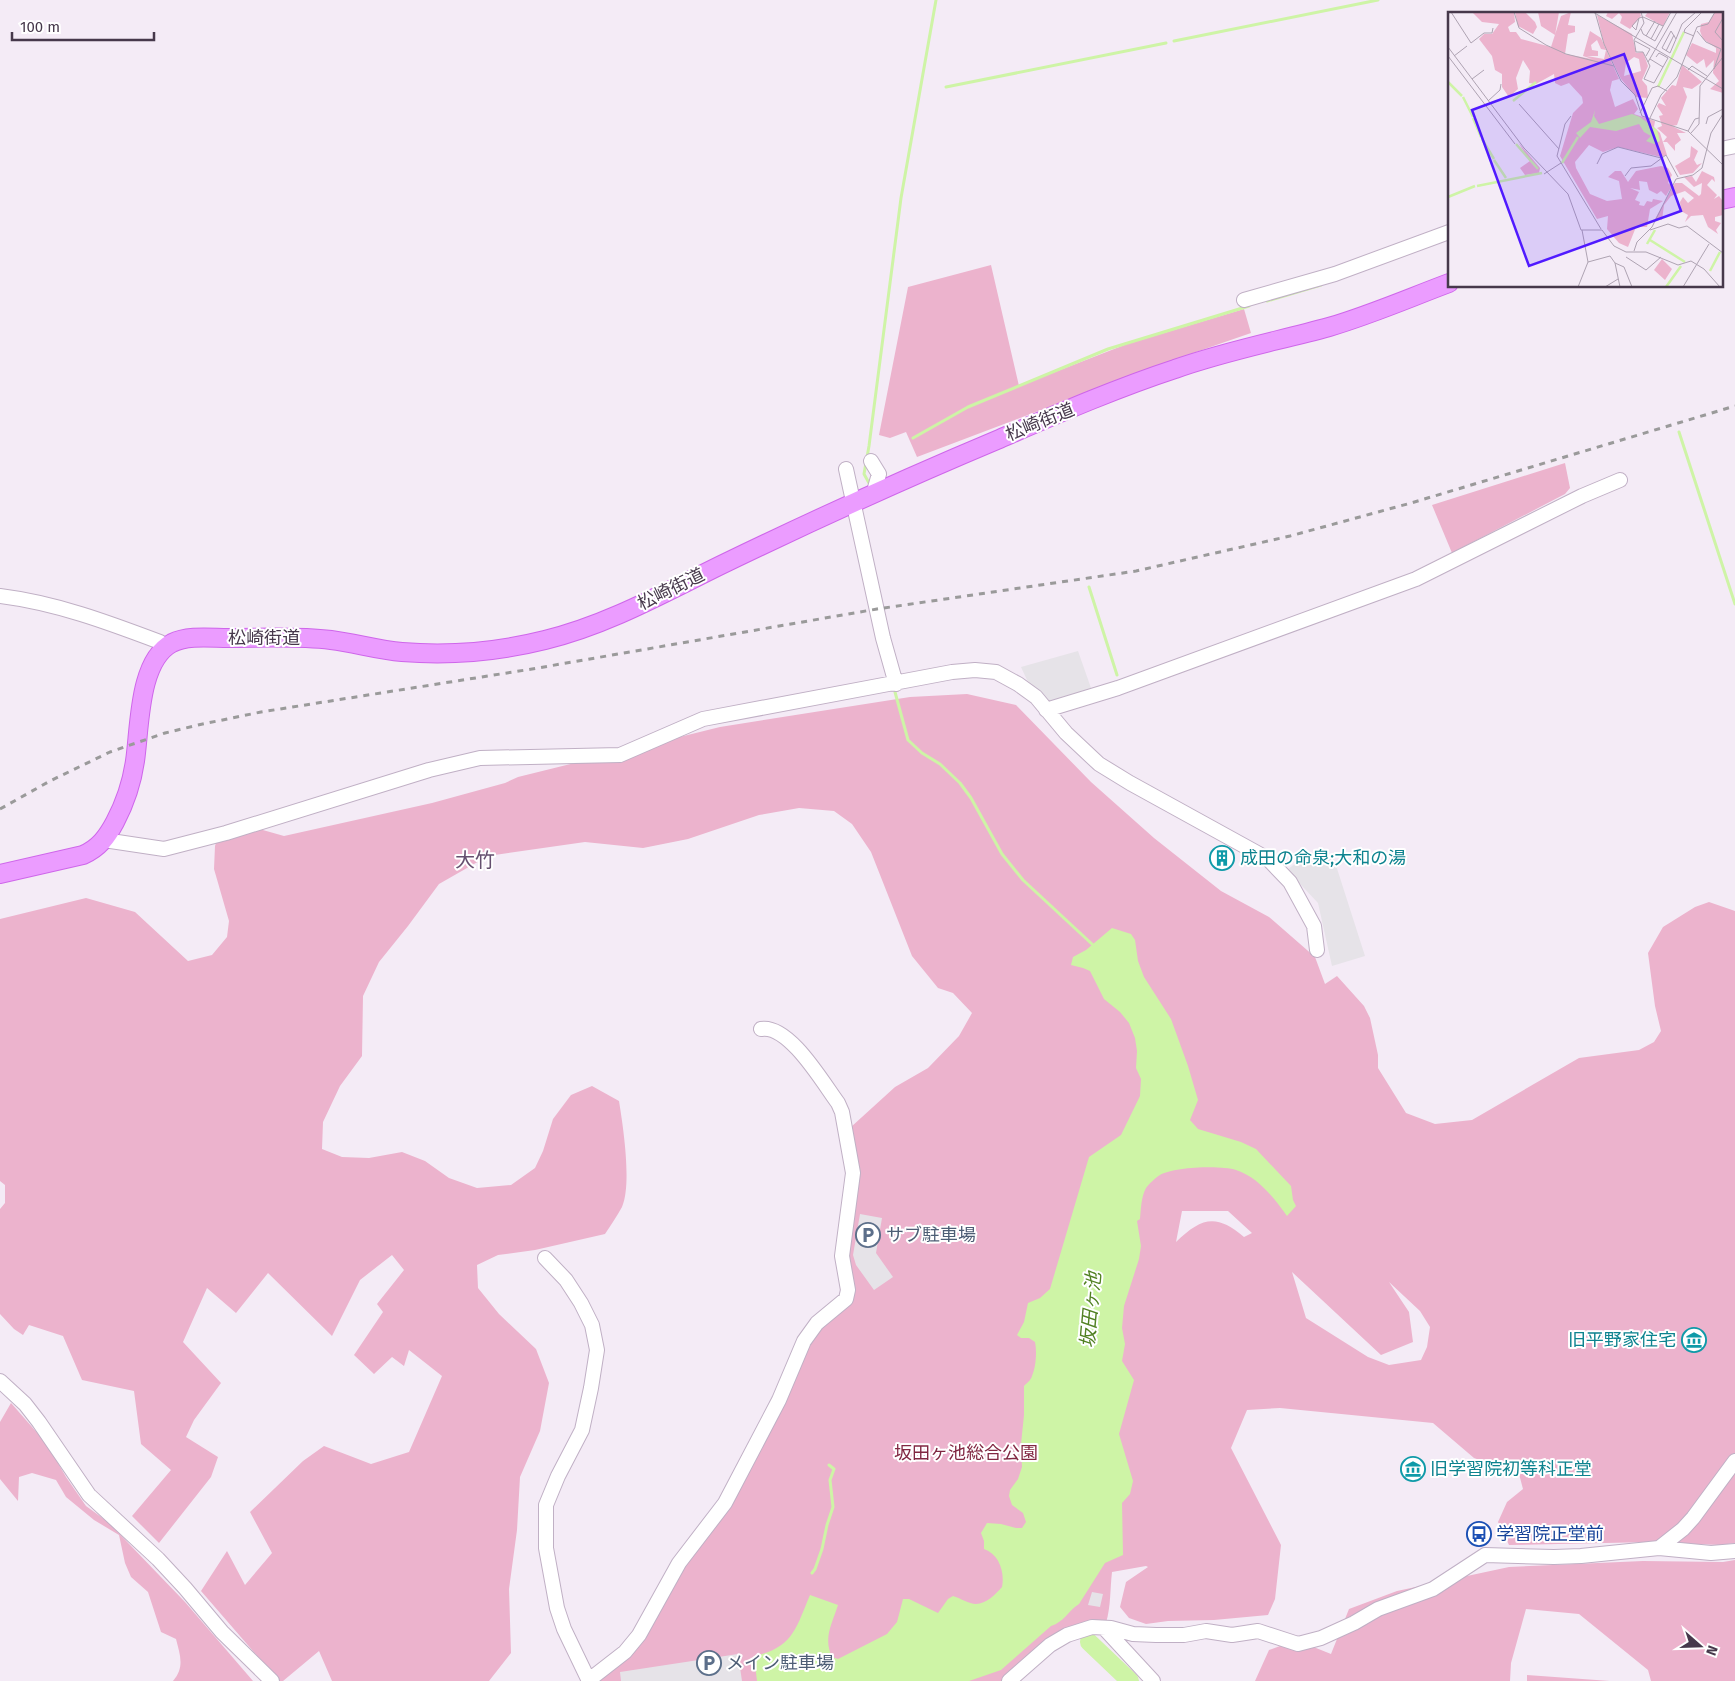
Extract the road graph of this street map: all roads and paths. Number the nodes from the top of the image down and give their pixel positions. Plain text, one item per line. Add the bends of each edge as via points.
1 (1735, 146) edge
2 (1722, 148) edge
3 (1735, 196) edge
4 (1722, 200) edge
5 (1448, 232) edge
6 (1448, 283) edge
7 (1244, 300) dead end
8 (871, 461) dead end
9 (846, 470) dead end
10 (1620, 480) dead end
11 (873, 495) junction
12 (853, 504) junction
13 (0, 596) edge
14 (166, 648) junction
15 (896, 684) junction
16 (1046, 710) junction
17 (104, 840) junction
18 (0, 874) edge
19 (1317, 950) dead end
20 (761, 1029) dead end
21 (545, 1258) dead end
22 (0, 1381) edge
23 (1735, 1461) edge
24 (1659, 1548) junction
25 (1735, 1551) edge
26 (1104, 1628) junction
27 (589, 1680) edge
28 (272, 1681) edge
29 (1009, 1681) edge
30 (1153, 1681) edge

1 - 2 street
3 - 4 main road
5 - 7 street via 1335,274
6 - 11 main road, 松崎街道 via 1356,318 1175,369 1002,437
8 - 11 street via 879,474
9 - 12 street
10 - 16 street via 1416,579 1118,688
11 - 12 main road, 松崎街道
12 - 14 main road, 松崎街道 via 651,600 568,634 520,646 454,654 400,652 326,640 223,638 181,640
12 - 15 street
13 - 14 street via 70,610 160,642
14 - 17 main road via 156,659 147,681 128,789
15 - 16 street via 952,672 996,672 1036,697
15 - 17 street via 703,719 620,755 480,758 429,770 164,849
16 - 19 street via 1099,764 1268,859 1290,882 1306,910 1314,926
17 - 18 main road via 83,855
20 - 27 street via 775,1030 794,1044 842,1112 853,1173 842,1256 848,1293 804,1341 779,1400 725,1503 679,1563 639,1635 625,1652
21 - 27 street via 566,1280 592,1324 597,1350 582,1430 546,1505 546,1548 557,1608
22 - 28 street via 25,1404 89,1495 158,1559 222,1632
23 - 24 street via 1694,1518
24 - 25 street via 1711,1553
24 - 26 street via 1581,1556 1485,1555 1434,1589 1378,1609 1321,1638 1298,1644 1258,1631 1232,1635 1206,1631 1184,1636 1133,1634
26 - 29 street via 1092,1627 1067,1635 1050,1645
26 - 30 street

